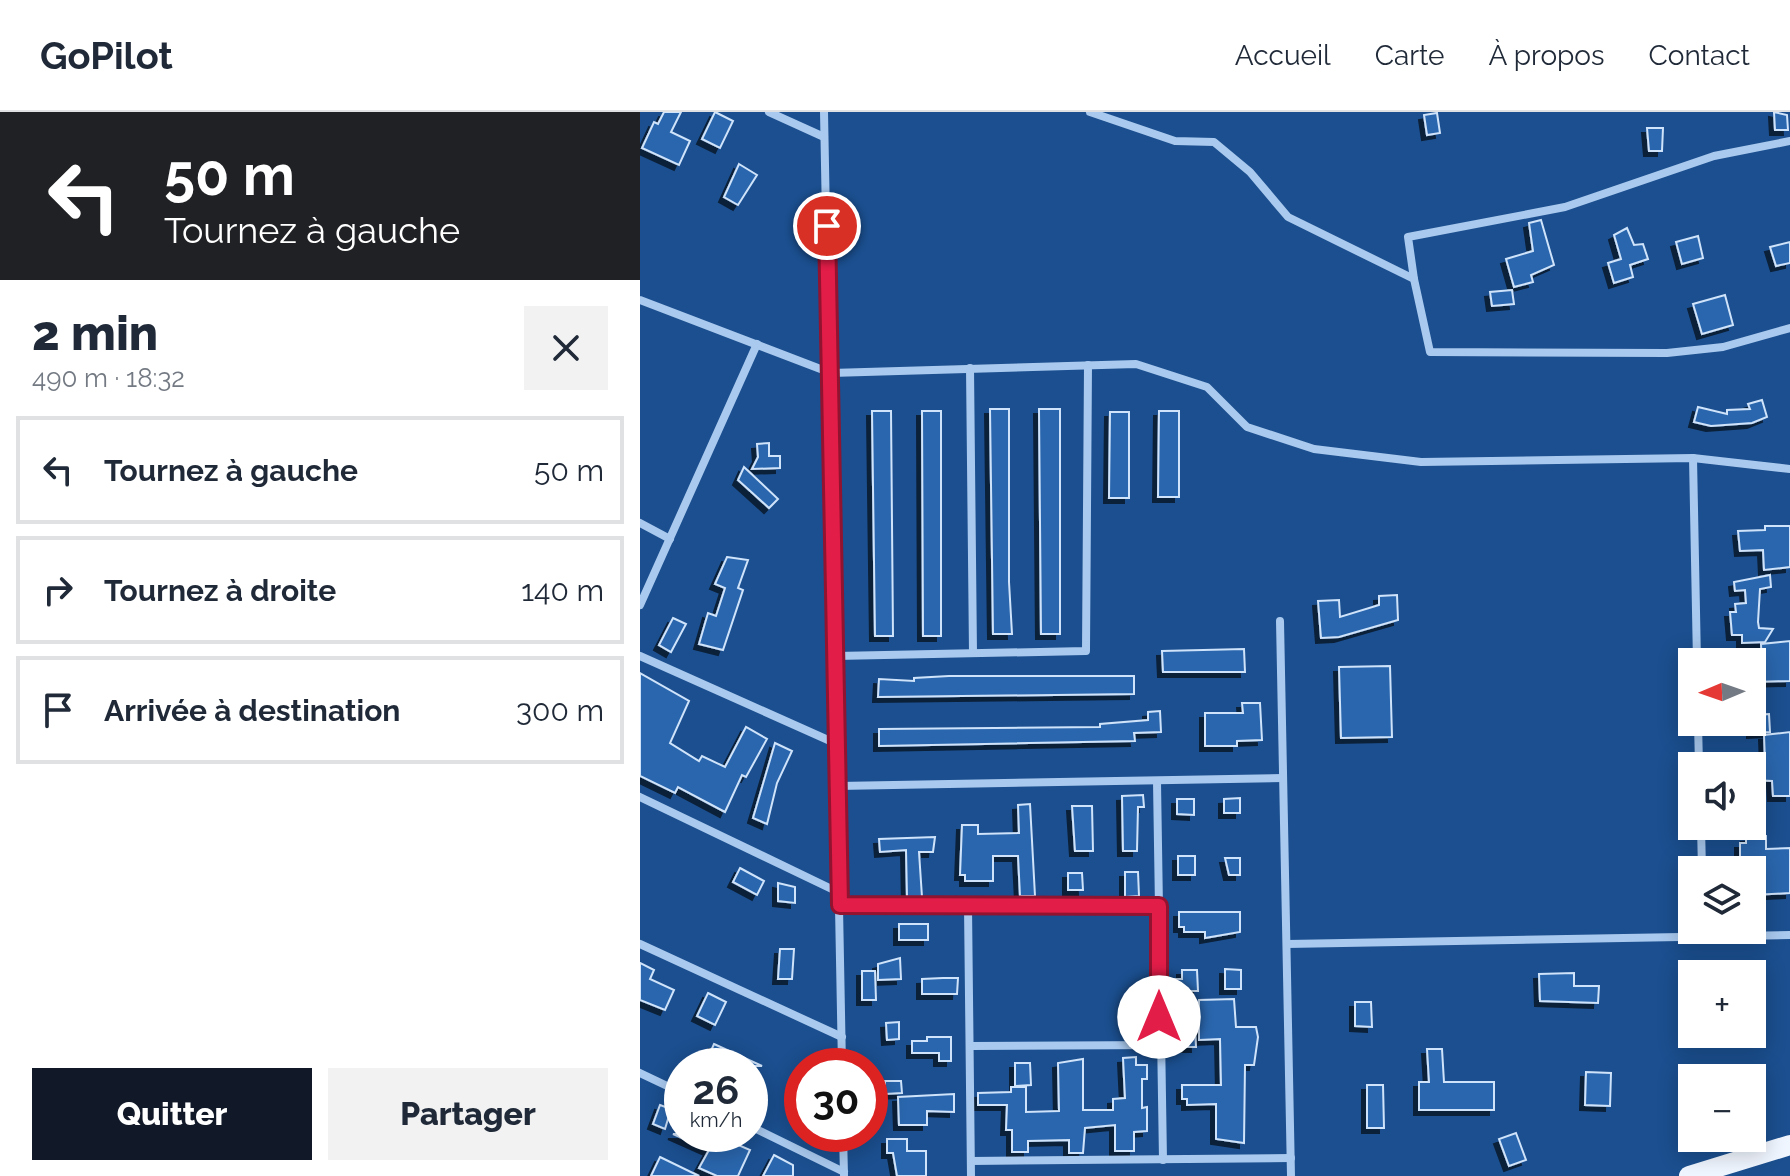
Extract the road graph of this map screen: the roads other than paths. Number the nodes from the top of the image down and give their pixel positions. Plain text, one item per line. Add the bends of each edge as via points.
1 (769, 112) edge
2 (824, 112) edge
3 (1090, 112) edge
4 (824, 137) junction
5 (1790, 141) edge
6 (1414, 279) junction
7 (640, 300) edge
8 (1790, 328) edge
9 (757, 344) junction
10 (1088, 365) junction
11 (970, 368) junction
12 (831, 373) junction
13 (1693, 458) junction
14 (1790, 469) edge
15 (640, 523) edge
16 (670, 539) junction
17 (640, 605) edge
18 (1280, 621) dead end
19 (1697, 648) edge
20 (973, 653) junction
21 (640, 656) edge
22 (836, 656) junction
23 (837, 744) junction
24 (1283, 778) junction
25 (1157, 782) junction
26 (838, 786) junction
27 (640, 797) edge
28 (840, 893) junction
29 (840, 905) junction
30 (968, 906) junction
31 (1159, 906) junction
32 (1678, 934) edge
33 (1766, 934) edge
34 (1790, 935) edge
35 (640, 944) edge
36 (1287, 944) junction
37 (842, 1037) junction
38 (1159, 1045) junction
39 (970, 1046) junction
40 (842, 1048) edge
41 (640, 1073) edge
42 (664, 1084) edge
43 (768, 1135) edge
44 (1790, 1145) edge
45 (843, 1152) edge
46 (1291, 1158) junction
47 (1163, 1160) junction
48 (971, 1161) junction
49 (844, 1174) edge
50 (971, 1176) edge
51 (1291, 1176) edge
52 (1689, 1176) edge

1 - 4 street
2 - 4 street
3 - 6 street via 1175,141 1214,142 1250,172 1288,217
4 - 12 street
5 - 6 street via 1714,156 1565,207 1408,237
6 - 8 street via 1430,352 1667,353 1723,347
7 - 9 street
9 - 12 street
9 - 16 street
10 - 11 street
10 - 13 street via 1136,364 1207,387 1247,427 1314,449 1421,462
10 - 20 street via 1086,651
11 - 12 street
11 - 20 street
12 - 22 street
13 - 14 street
13 - 19 street
15 - 16 street
16 - 17 street
18 - 24 street
20 - 22 street
21 - 23 street
22 - 23 street
23 - 26 street
24 - 25 street
24 - 36 street
25 - 26 street
25 - 31 street
26 - 28 street
27 - 28 street
28 - 29 street
29 - 30 street
29 - 37 street
30 - 31 street
30 - 39 street
31 - 38 street
32 - 36 street
33 - 34 street
35 - 37 street
36 - 46 street
37 - 40 street
38 - 39 street
38 - 47 street
39 - 48 street
41 - 42 street
43 - 49 street
44 - 52 main road
45 - 49 street
46 - 47 street
46 - 51 street
47 - 48 street
48 - 50 street

